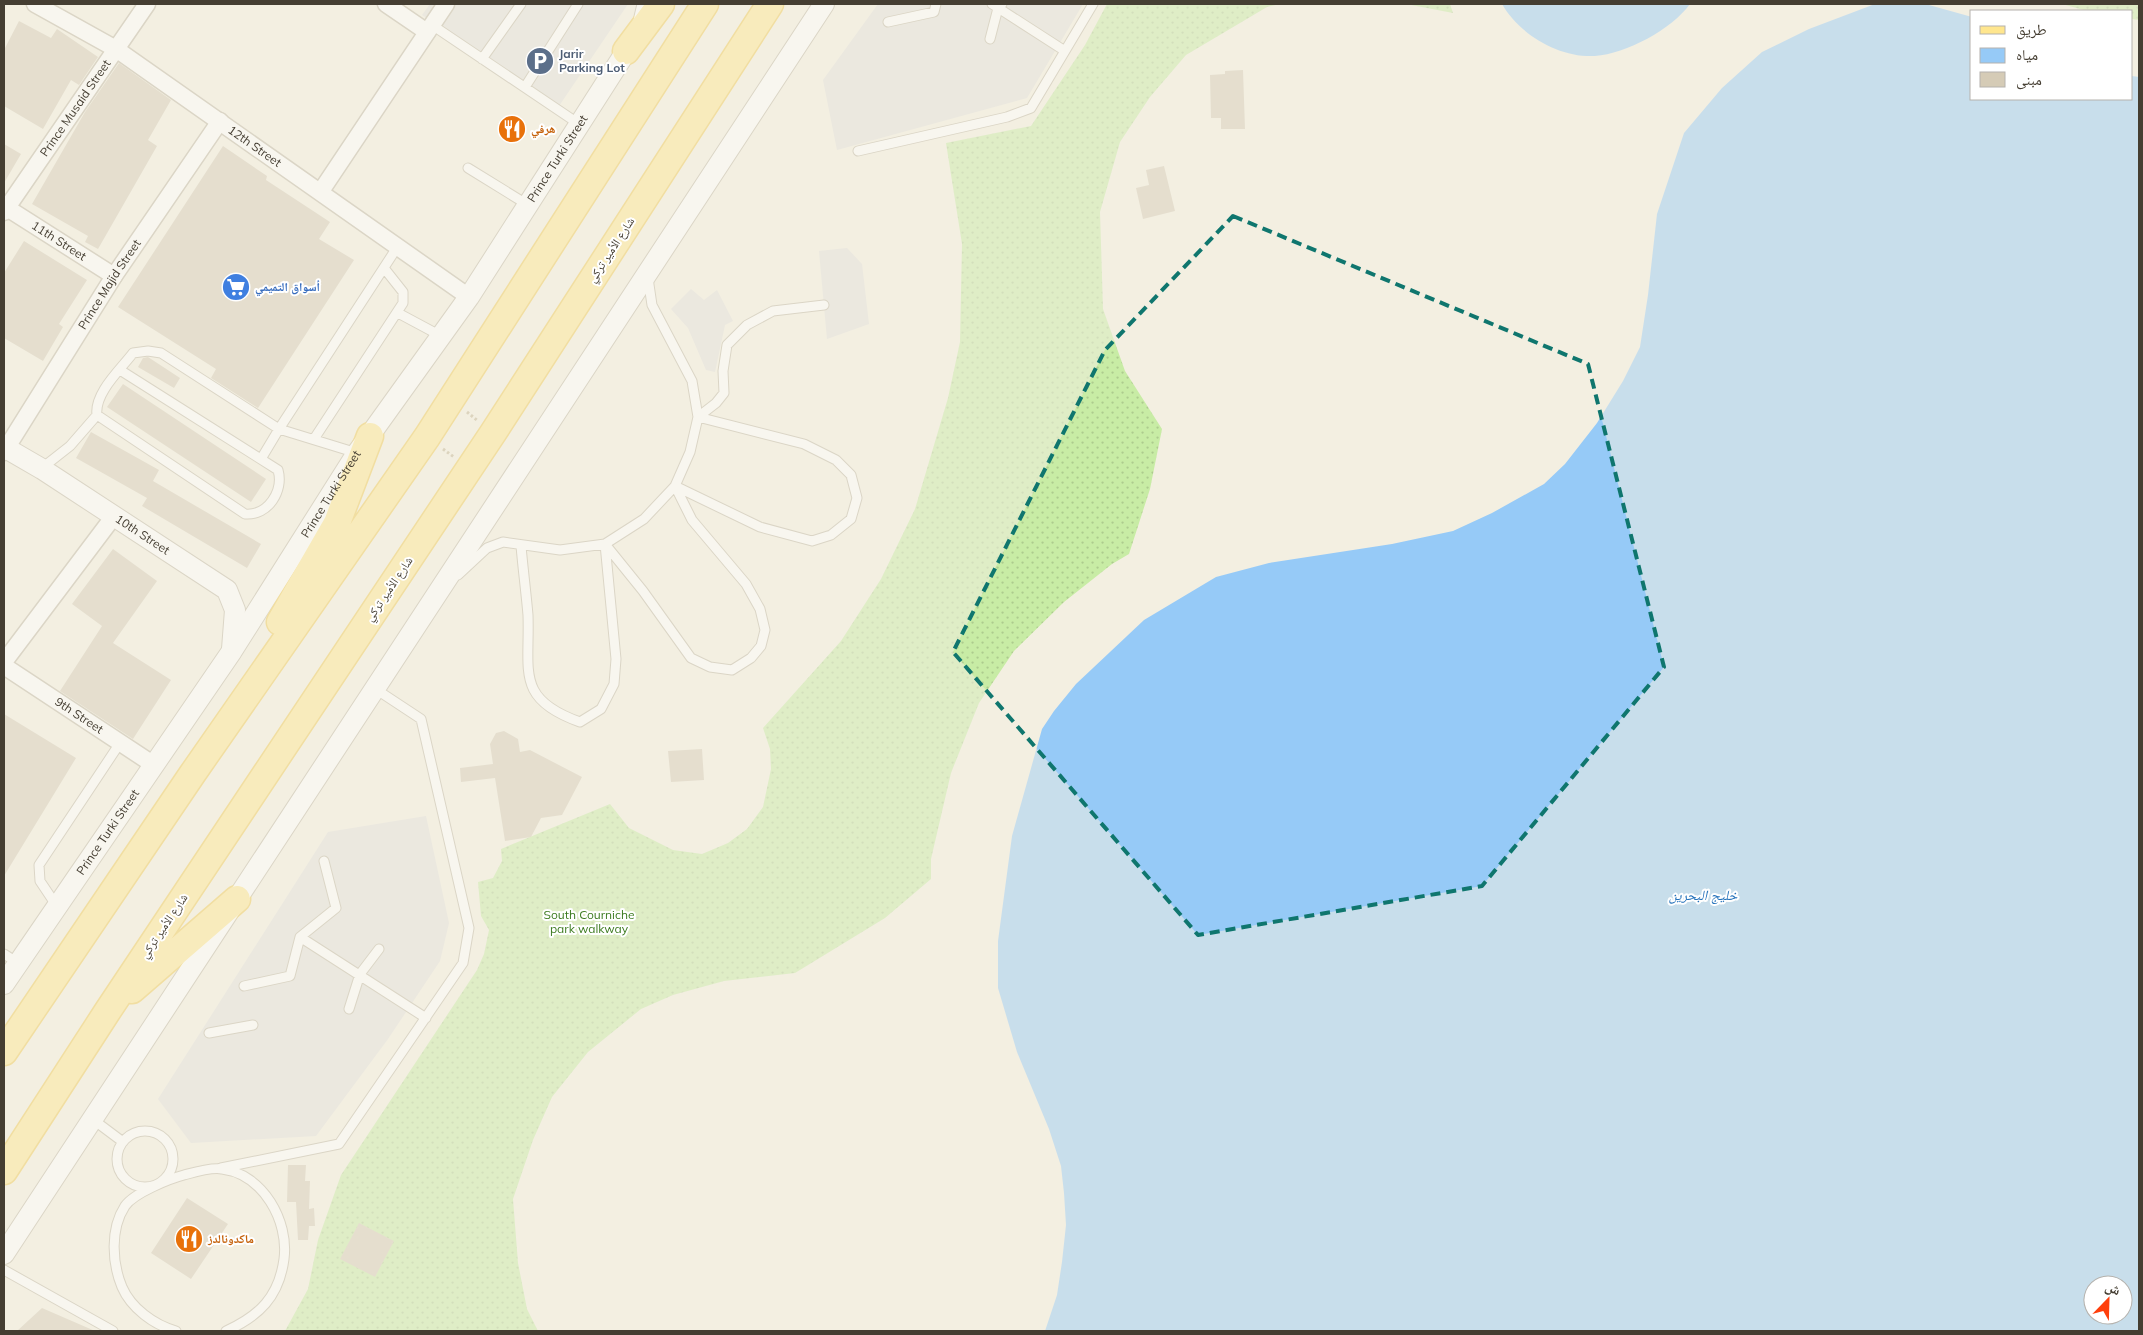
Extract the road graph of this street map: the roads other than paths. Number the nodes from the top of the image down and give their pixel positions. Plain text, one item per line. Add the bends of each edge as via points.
1 (35, 4) edge
2 (147, 4) edge
3 (386, 4) edge
4 (446, 4) edge
5 (521, 4) edge
6 (578, 4) edge
7 (642, 4) edge
8 (656, 4) edge
9 (661, 4) edge
10 (705, 4) edge
11 (770, 4) edge
12 (824, 4) edge
13 (936, 4) edge
14 (1093, 4) edge
15 (997, 5) edge
16 (888, 22) dead end
17 (430, 28) junction
18 (990, 39) dead end
19 (630, 44) junction
20 (116, 48) junction
21 (1065, 51) junction
22 (482, 59) junction
23 (525, 87) junction
24 (220, 121) junction
25 (579, 124) junction
26 (858, 151) dead end
27 (468, 168) dead end
28 (321, 191) junction
29 (528, 205) junction
30 (5, 209) edge
31 (398, 246) junction
32 (384, 268) junction
33 (647, 271) junction
34 (114, 276) junction
35 (469, 297) junction
36 (824, 305) dead end
37 (398, 313) junction
38 (441, 336) junction
39 (120, 370) junction
40 (97, 415) junction
41 (698, 417) junction
42 (279, 428) junction
43 (314, 439) junction
44 (363, 444) junction
45 (5, 449) edge
46 (261, 459) junction
47 (42, 468) junction
48 (675, 486) junction
49 (114, 516) junction
50 (605, 544) junction
51 (521, 546) junction
52 (436, 596) junction
53 (232, 651) junction
54 (4, 662) edge
55 (4, 666) edge
56 (374, 688) junction
57 (120, 743) junction
58 (154, 765) junction
59 (193, 773) junction
60 (324, 861) dead end
61 (237, 899) junction
62 (56, 905) junction
63 (300, 937) junction
64 (379, 949) dead end
65 (11, 959) edge
66 (360, 974) junction
67 (4, 984) edge
68 (244, 986) dead end
69 (349, 1009) dead end
70 (107, 1012) junction
71 (426, 1018) junction
72 (253, 1025) dead end
73 (209, 1033) dead end
74 (4, 1052) edge
75 (91, 1118) junction
76 (123, 1142) junction
77 (221, 1168) junction
78 (4, 1171) edge
79 (161, 1181) junction
80 (4, 1254) edge
81 (4, 1270) edge
82 (113, 1331) edge
83 (176, 1331) edge
84 (226, 1331) edge

1 - 20 street, 12th Street
2 - 20 street, Prince Musaid Street
3 - 17 street
4 - 17 street
5 - 22 lane
6 - 23 lane
7 - 19 lane
8 - 19 street, Prince Turki Street
9 - 19 main road
10 - 59 main road via 426,437
11 - 70 main road, شارع الأمير تركي via 469,469
12 - 33 street
13 - 16 lane via 934,12
14 - 21 lane
15 - 18 lane
15 - 21 lane
17 - 22 lane
17 - 28 street
19 - 25 street, Prince Turki Street
20 - 24 street, 12th Street
20 - 30 street, Prince Musaid Street
21 - 26 lane via 1031,108 1006,117
22 - 23 lane
23 - 25 lane
24 - 28 street, 12th Street
24 - 34 street, Prince Majid Street
25 - 29 street, Prince Turki Street
27 - 29 lane
28 - 31 street, 12th Street
29 - 35 street, Prince Turki Street
30 - 34 street, 11th Street
31 - 32 lane
31 - 35 street, 12th Street
32 - 37 lane via 402,292 403,303
32 - 42 lane
33 - 41 lane via 652,305 692,381
33 - 52 street
34 - 45 street, Prince Majid Street
35 - 38 street, Prince Turki Street
36 - 41 lane via 773,311 747,325 727,345 724,393
37 - 38 lane
37 - 43 lane
38 - 44 street, Prince Turki Street
39 - 40 lane via 99,398
39 - 42 lane via 133,354 161,353
39 - 46 lane
40 - 46 lane via 245,514 255,515 265,510 279,490 278,470
40 - 47 lane via 70,446
41 - 48 lane via 690,452
41 - 48 lane via 804,444 836,460 851,475 857,498 851,519 831,535 812,541 760,527
42 - 43 lane
42 - 46 lane
43 - 44 lane
44 - 53 street, Prince Turki Street
44 - 59 main road via 337,523
45 - 47 street, 10th Street
47 - 49 street, 10th Street
48 - 50 lane via 644,519
48 - 50 lane via 692,520 746,584 760,609 765,630 761,646 751,658 732,670 710,667 691,658
49 - 53 street, 10th Street via 227,590 235,610
49 - 54 street
50 - 51 lane via 560,550
50 - 51 lane via 616,659 614,684 601,709 580,722 558,714 540,699 527,674 528,615
51 - 52 lane via 503,542 487,548
52 - 56 street
53 - 58 street, Prince Turki Street
55 - 57 street, 9th Street
56 - 61 street
56 - 71 lane via 420,719 469,928 463,963
57 - 58 street, 9th Street
57 - 62 lane via 39,864 40,881
58 - 62 street, Prince Turki Street
59 - 74 main road
60 - 63 lane via 336,908
61 - 70 main road
61 - 75 street
62 - 65 street, Prince Turki Street
63 - 66 lane
63 - 68 lane via 290,976
64 - 66 lane
65 - 67 street, Prince Turki Street
66 - 69 lane
66 - 71 lane
70 - 78 main road, شارع الأمير تركي
71 - 77 lane via 340,1144
72 - 73 lane
75 - 76 lane
75 - 80 street
76 - 79 lane via 116,1159 122,1177 139,1188
76 - 79 lane via 130,1136 148,1131 164,1138 174,1154 174,1164 172,1173
77 - 79 lane
77 - 84 lane via 246,1178 267,1196 280,1220 286,1247 282,1276 269,1301 248,1322
79 - 83 lane via 125,1206 115,1231 114,1260 122,1288 140,1312 164,1328
81 - 82 lane

